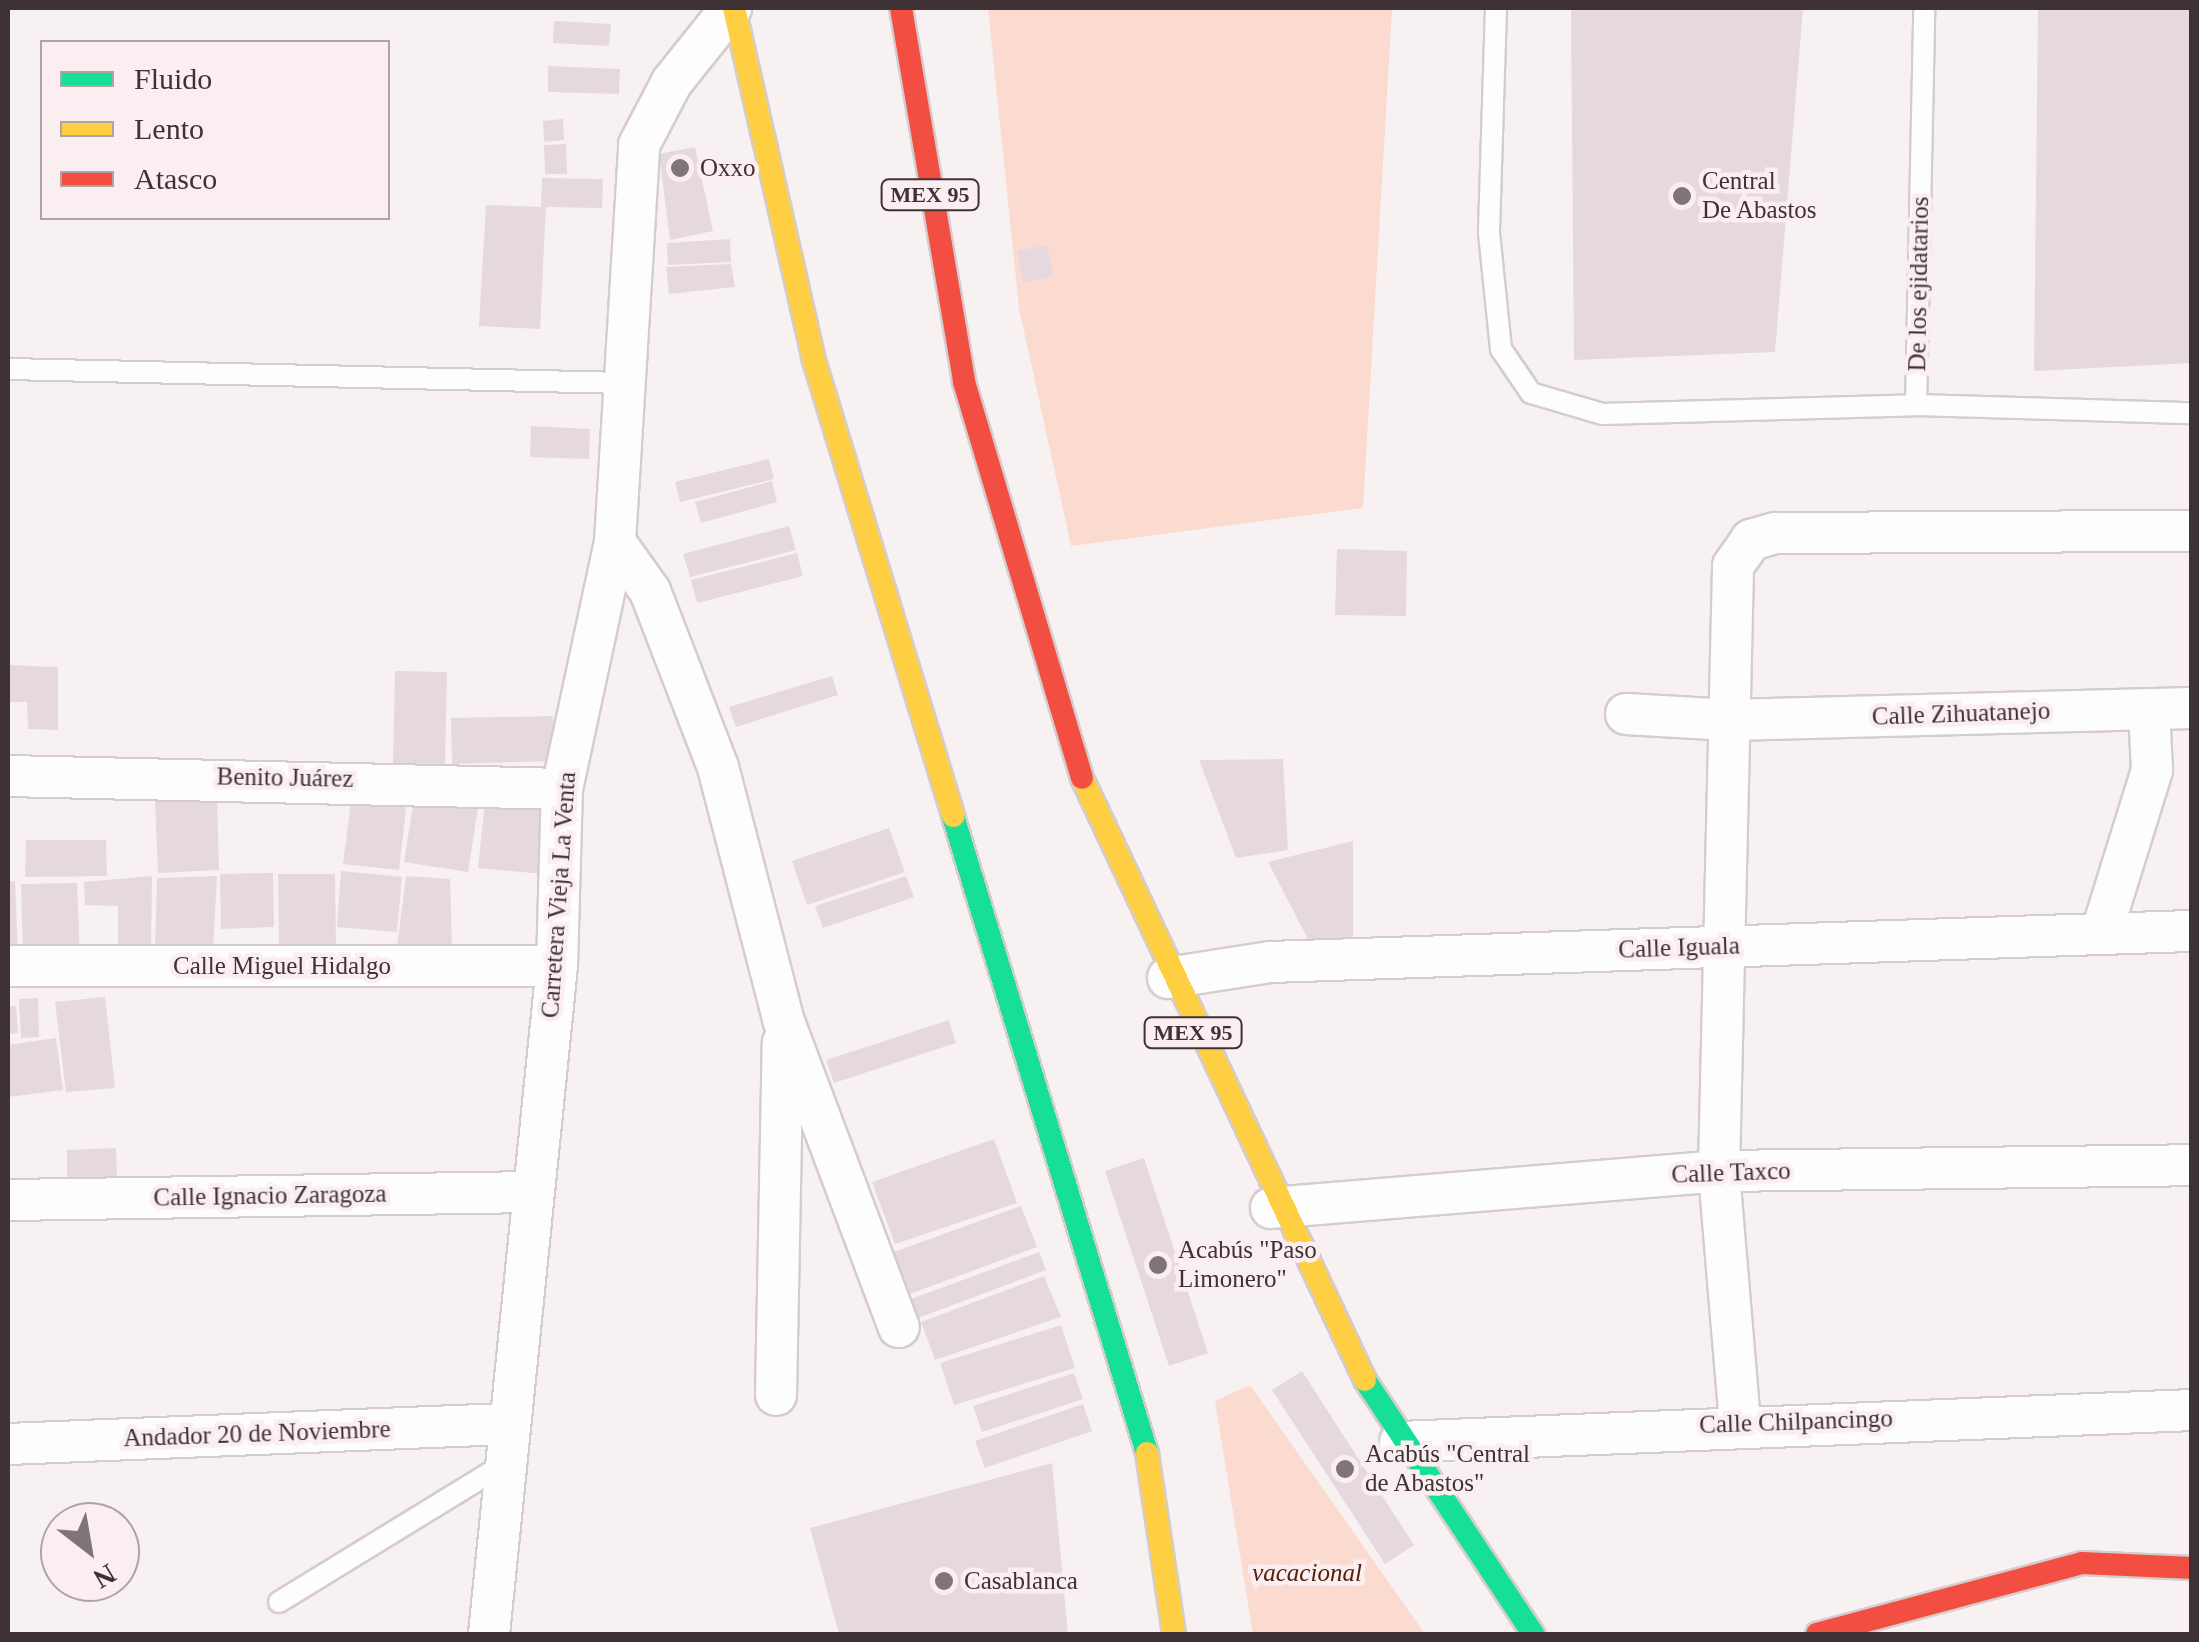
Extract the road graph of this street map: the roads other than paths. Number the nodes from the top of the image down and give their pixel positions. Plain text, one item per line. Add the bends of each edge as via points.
1 (733, 8) edge
2 (901, 8) edge
3 (1496, 8) edge
4 (1924, 8) edge
5 (8, 370) edge
6 (626, 383) junction
7 (1916, 405) junction
8 (2192, 413) edge
9 (2192, 531) edge
10 (615, 542) junction
11 (2192, 708) edge
12 (2149, 709) junction
13 (1626, 714) dead end
14 (1730, 720) junction
15 (8, 776) edge
16 (562, 789) junction
17 (2192, 931) edge
18 (2102, 934) junction
19 (1719, 946) junction
20 (8, 966) edge
21 (557, 966) junction
22 (1168, 978) junction
23 (782, 1019) junction
24 (2192, 1165) edge
25 (1719, 1171) junction
26 (532, 1192) junction
27 (8, 1200) edge
28 (1271, 1208) junction
29 (899, 1327) dead end
30 (776, 1395) dead end
31 (2192, 1410) edge
32 (1740, 1423) junction
33 (1400, 1442) junction
34 (506, 1443) junction
35 (8, 1444) edge
36 (2192, 1568) edge
37 (280, 1602) dead end
38 (490, 1634) edge
39 (1174, 1634) edge
40 (1533, 1634) edge
41 (1817, 1634) edge

1 - 6 street, Carretera Vieja La Venta via 672,82 639,144
1 - 39 main road via 814,357 1152,1466
2 - 22 main road, MEX 95 via 964,382 1063,737
3 - 7 lane via 1489,233 1501,349 1531,393 1603,414
4 - 7 lane, De los ejidatarios
5 - 6 lane
6 - 10 street, Carretera Vieja La Venta
7 - 8 lane, De los ejidatarios
9 - 14 street via 1751,540 1733,566
10 - 16 street, Carretera Vieja La Venta
10 - 23 street via 650,592 718,766
11 - 12 street, Calle Zihuatanejo
12 - 14 street, Calle Zihuatanejo
12 - 18 street via 2152,770
13 - 14 street, Calle Zihuatanejo
14 - 19 street
15 - 16 street, Benito Juárez
16 - 21 street, Carretera Vieja La Venta
17 - 18 street, Calle Iguala
18 - 19 street, Calle Iguala
19 - 22 street, Calle Iguala via 1270,962
19 - 25 street
20 - 21 street, Calle Miguel Hidalgo
21 - 26 street, Carretera Vieja La Venta
22 - 28 main road, MEX 95
23 - 29 street
23 - 30 street
24 - 25 street, Calle Taxco
25 - 28 street, Calle Taxco
25 - 32 street
26 - 27 street, Calle Ignacio Zaragoza
26 - 34 street, Carretera Vieja La Venta
28 - 33 main road, MEX 95
31 - 32 street, Calle Chilpancingo
32 - 33 street, Calle Chilpancingo
33 - 40 main road, MEX 95
34 - 35 street, Andador 20 de Noviembre
34 - 37 lane
34 - 38 street, Carretera Vieja La Venta
36 - 41 main road via 2082,1563

